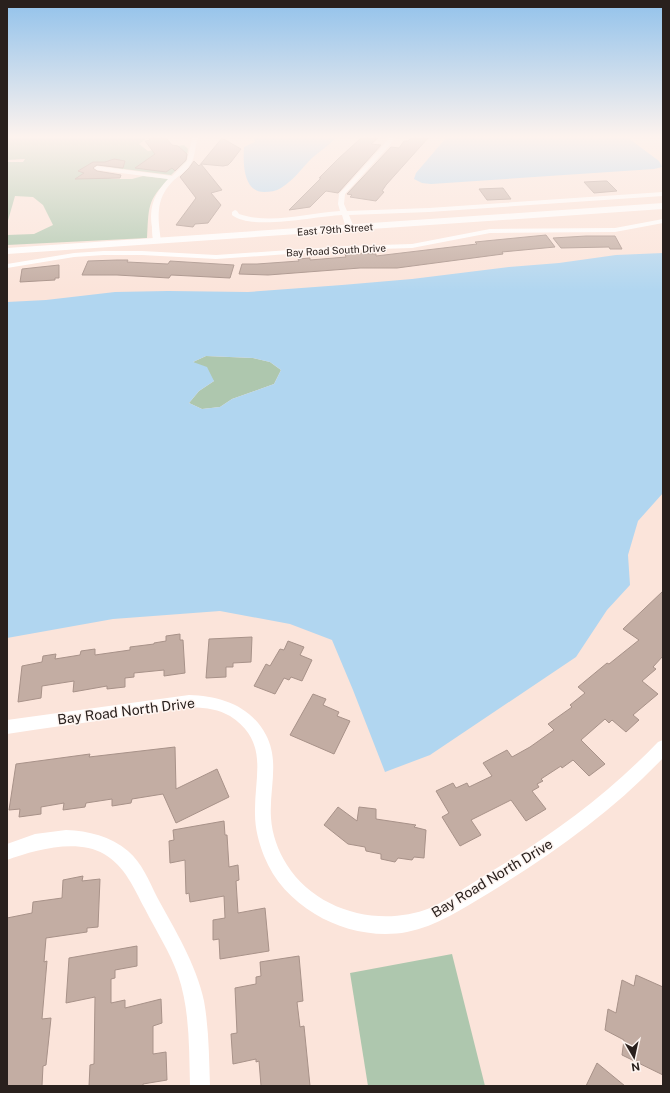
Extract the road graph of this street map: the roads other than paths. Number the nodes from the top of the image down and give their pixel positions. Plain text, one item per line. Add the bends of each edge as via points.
1 (162, 189) edge
2 (346, 189) edge
3 (663, 194) edge
4 (663, 206) edge
5 (647, 207) junction
6 (235, 212) dead end
7 (344, 213) junction
8 (662, 221) edge
9 (350, 228) junction
10 (157, 241) junction
11 (7, 251) edge
12 (7, 266) edge
13 (7, 727) edge
14 (663, 747) edge
15 (7, 852) edge
16 (200, 1086) edge

1 - 10 street via 154,210
2 - 7 street via 341,202
3 - 7 street via 429,210
4 - 5 street, East 79th Street
5 - 8 street
5 - 9 street, East 79th Street
6 - 7 street via 242,218 258,221
7 - 9 street
8 - 12 street, Bay Road South Drive via 615,230 490,231 412,246 216,257 104,253 74,255
9 - 10 street, East 79th Street
10 - 11 street, East 79th Street
13 - 14 street, Bay Road North Drive via 187,702 226,707 251,724 263,744 266,767 262,799 263,825 270,850 283,874 301,895 333,916 370,925 389,926 435,915 531,857 596,810
15 - 16 street via 32,843 78,839 102,844 122,857 137,877 187,976 196,1011

